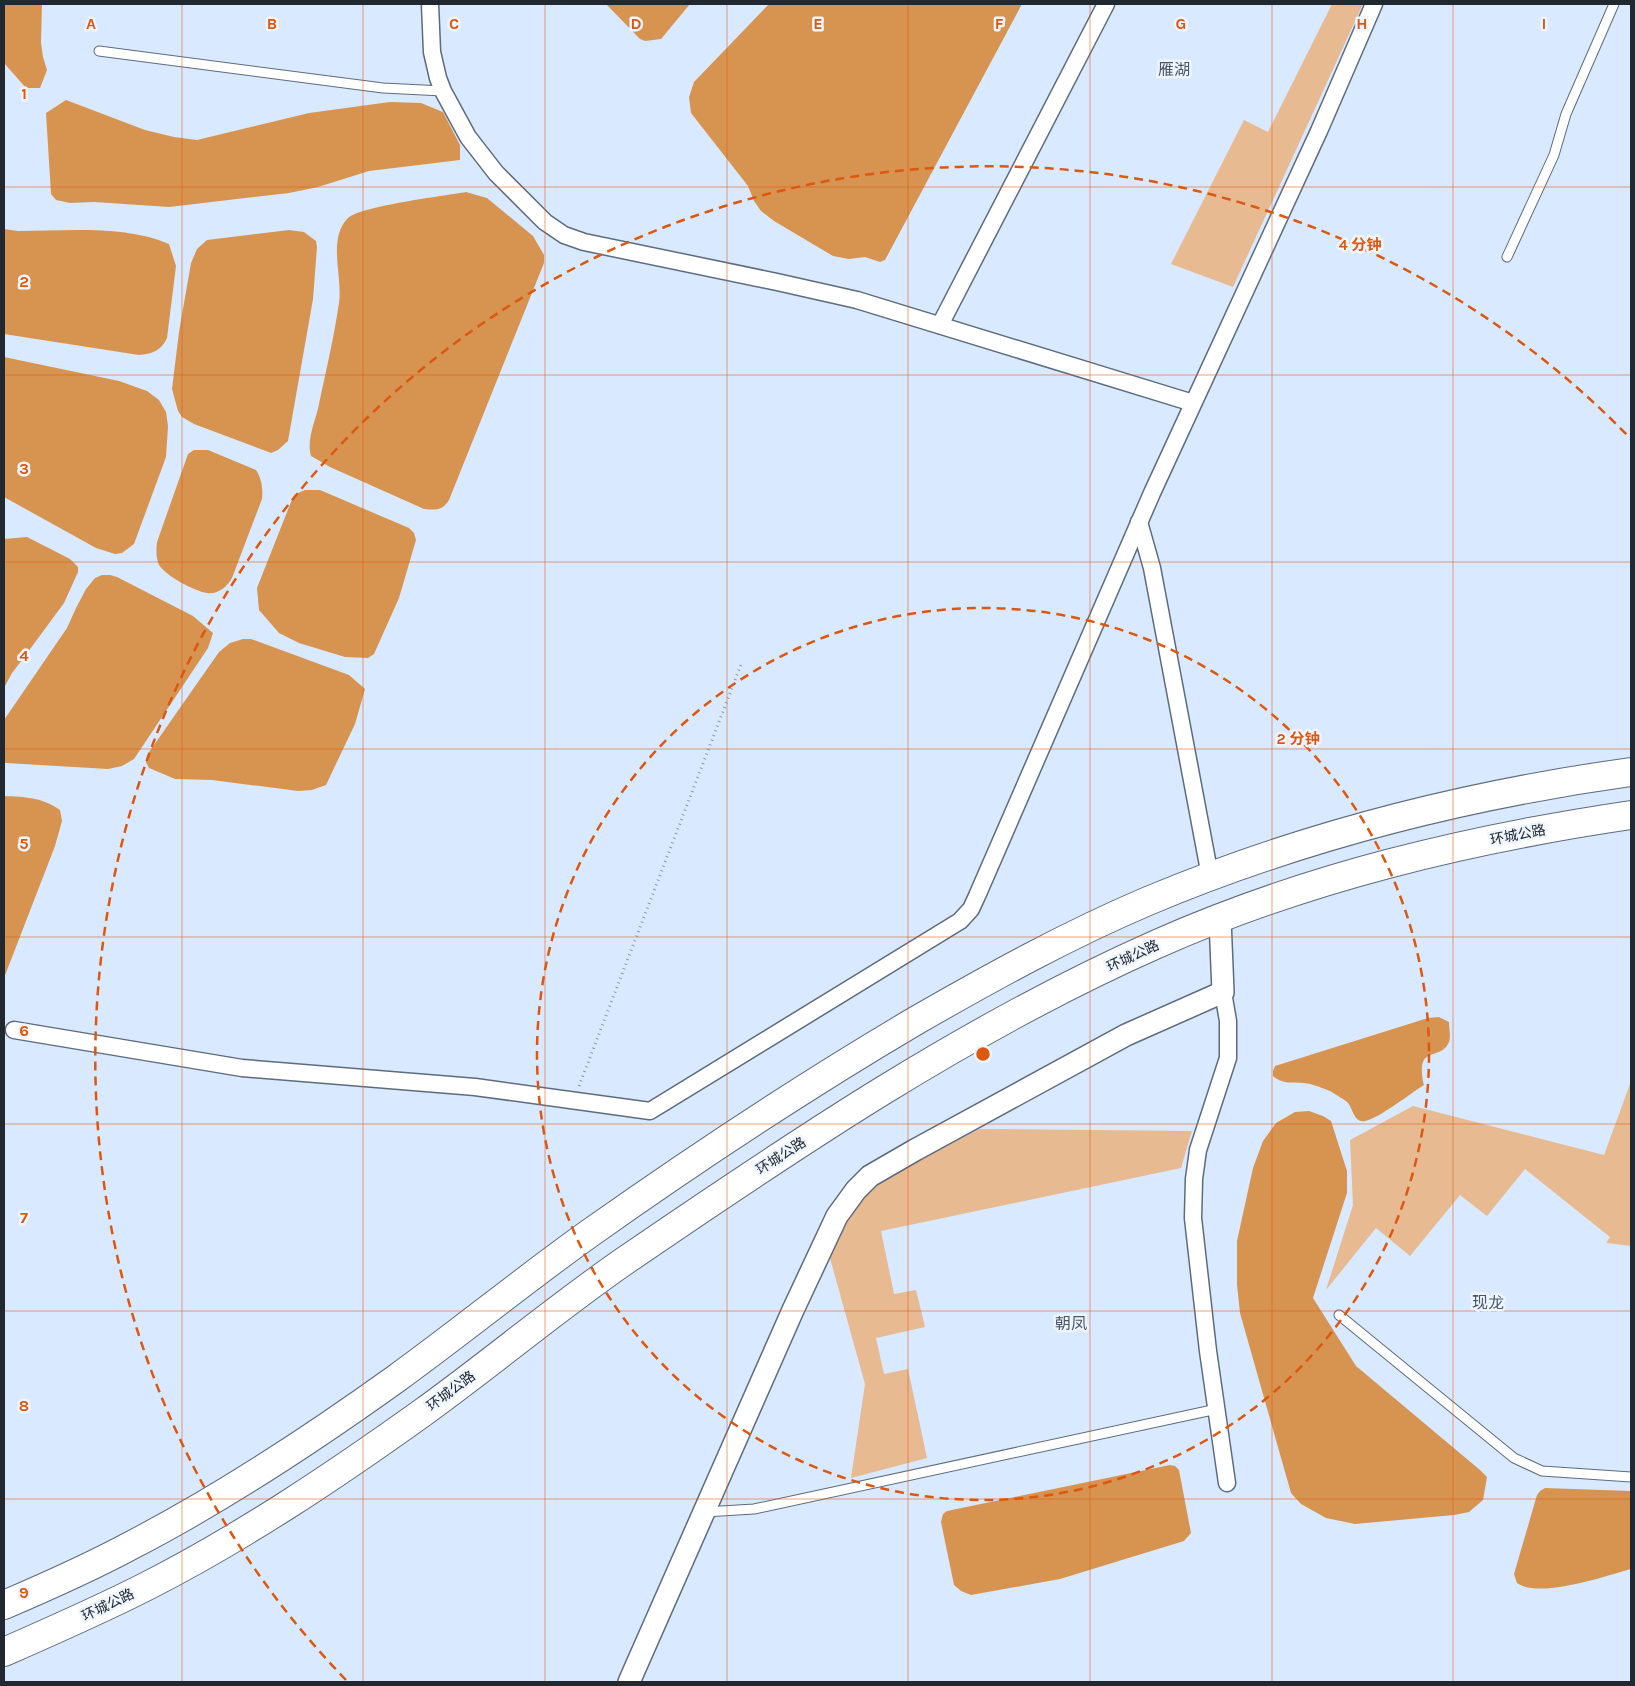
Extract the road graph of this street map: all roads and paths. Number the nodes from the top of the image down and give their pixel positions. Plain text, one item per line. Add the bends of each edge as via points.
1 (430, 4) edge
2 (1106, 4) edge
3 (1374, 4) edge
4 (1614, 4) edge
5 (99, 51) dead end
6 (443, 91) junction
7 (1507, 257) dead end
8 (940, 325) junction
9 (1193, 403) junction
10 (1139, 522) junction
11 (742, 662) dead end
12 (1631, 772) edge
13 (1631, 815) edge
14 (1210, 876) junction
15 (1220, 919) junction
16 (1223, 992) junction
17 (14, 1030) dead end
18 (573, 1101) junction
19 (1339, 1315) dead end
20 (1217, 1409) junction
21 (1631, 1477) edge
22 (1227, 1483) dead end
23 (704, 1512) junction
24 (4, 1605) edge
25 (4, 1652) edge
26 (629, 1682) edge

1 - 6 street via 432,52
2 - 8 street
3 - 9 street
4 - 7 lane via 1566,114 1554,155
5 - 6 lane via 383,88
6 - 8 street via 468,137 496,173 545,222 564,235 584,242 857,300
8 - 9 street
9 - 10 street
10 - 14 street via 1152,568
10 - 18 street via 974,903 965,916 650,1111
11 - 18 path
12 - 14 highway via 1533,787 1429,809 1355,828
13 - 15 highway, 环城公路 via 1430,853 1367,869
14 - 24 highway via 1051,946 846,1062 595,1229 400,1376 266,1467 128,1547
15 - 16 street
15 - 25 highway, 环城公路 via 1079,980 868,1099 620,1265 426,1410 289,1504 148,1586
16 - 20 street via 1228,1021 1228,1058 1198,1150 1193,1218
16 - 23 street via 1117,1040 915,1150 870,1176 856,1190 833,1225
17 - 18 street via 242,1068 475,1088
19 - 21 lane via 1514,1458 1542,1471
20 - 22 street
20 - 23 lane via 754,1509
23 - 26 street

